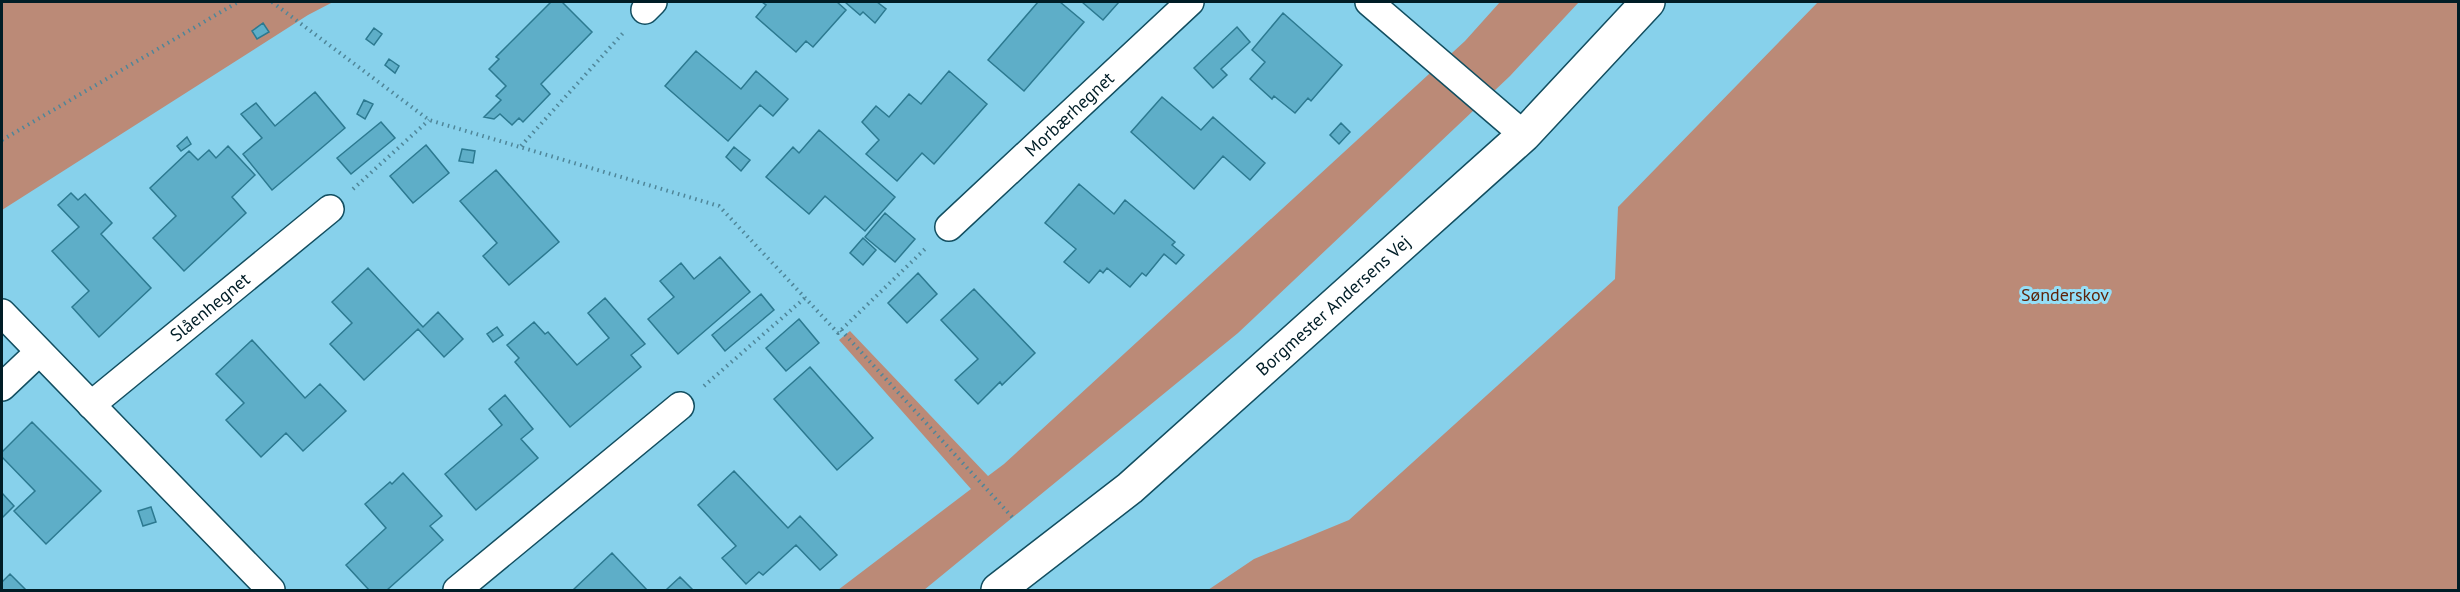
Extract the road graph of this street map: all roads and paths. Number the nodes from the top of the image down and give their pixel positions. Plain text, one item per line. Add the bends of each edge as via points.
1 (238, 2) edge
2 (272, 2) edge
3 (1190, 2) edge
4 (1369, 2) edge
5 (1648, 2) edge
6 (649, 5) edge
7 (429, 120) junction
8 (1524, 135) junction
9 (2, 140) edge
10 (521, 146) junction
11 (330, 209) joint
12 (949, 227) joint
13 (806, 297) junction
14 (2, 314) edge
15 (841, 330) junction
16 (39, 352) junction
17 (2, 387) edge
18 (91, 405) junction
19 (680, 406) joint
20 (1013, 518) dead end
21 (271, 591) edge
22 (457, 591) edge
23 (998, 591) edge

1 - 9 path
2 - 7 path
3 - 12 street, Morbærhegnet
4 - 8 street
5 - 8 street, Borgmester Andersens Vej
6 - 10 path
7 - 10 path
7 - 11 path
8 - 23 street, Borgmester Andersens Vej via 1130,488
10 - 13 path via 719,206
11 - 18 street, Slåenhegnet
12 - 15 path
13 - 15 path via 838,333
13 - 19 path
14 - 16 street
15 - 20 path
16 - 17 street
16 - 18 street
18 - 21 street
19 - 22 street

